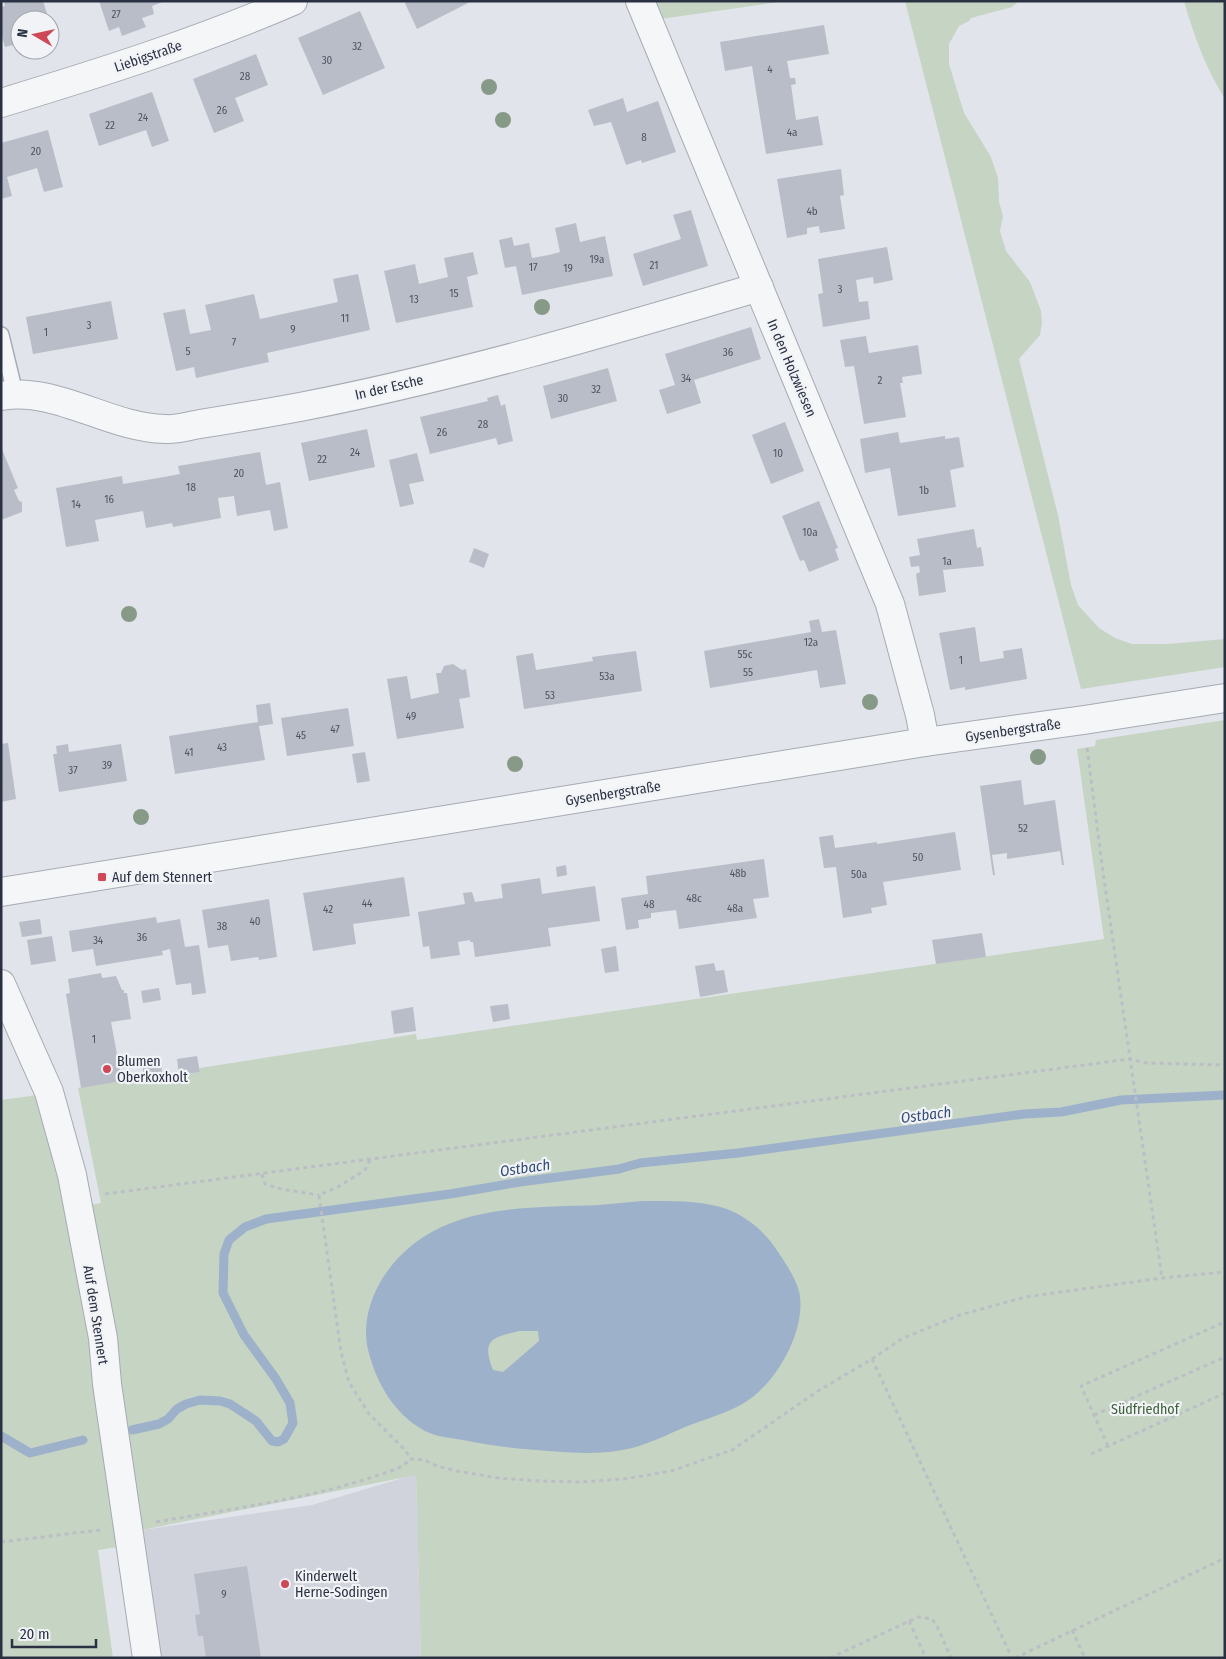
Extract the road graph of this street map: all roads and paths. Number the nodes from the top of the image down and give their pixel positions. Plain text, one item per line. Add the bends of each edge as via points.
1 (293, 1) edge
2 (640, 1) edge
3 (1, 103) edge
4 (759, 287) junction
5 (1, 335) edge
6 (8, 395) edge
7 (1225, 698) edge
8 (1084, 720) junction
9 (925, 742) junction
10 (1, 892) edge
11 (1, 984) edge
12 (1130, 1059) junction
13 (1225, 1065) edge
14 (370, 1160) junction
15 (262, 1174) junction
16 (319, 1195) junction
17 (76, 1198) junction
18 (1225, 1272) edge
19 (1162, 1278) junction
20 (1225, 1322) edge
21 (1225, 1357) edge
22 (872, 1359) junction
23 (1225, 1393) edge
24 (1094, 1415) junction
25 (1108, 1446) junction
26 (1091, 1454) dead end
27 (410, 1459) junction
28 (127, 1527) junction
29 (1, 1542) edge
30 (1225, 1558) edge
31 (909, 1620) junction
32 (1072, 1630) junction
33 (147, 1658) edge
34 (830, 1658) edge
35 (926, 1658) edge
36 (951, 1658) edge
37 (1013, 1658) edge
38 (1085, 1658) edge

1 - 3 street, Liebigstraße via 244,22 89,77
2 - 4 street, In den Holzwiesen
4 - 6 street, In der Esche via 583,339 462,370 334,400 175,428 127,424 53,399
4 - 9 street, In den Holzwiesen via 890,604
5 - 6 lane, In der Esche
7 - 8 street, Gysenbergstraße
8 - 9 street, Gysenbergstraße
8 - 12 path
9 - 10 street, Gysenbergstraße
11 - 17 street, Auf dem Stennert via 49,1092 66,1146
12 - 13 path via 1146,1063
12 - 14 path
12 - 19 path
14 - 15 path
14 - 16 path via 365,1170
15 - 16 path via 265,1184
15 - 17 path
16 - 27 path via 341,1352 349,1382 369,1414
17 - 28 street, Auf dem Stennert via 102,1338
18 - 19 path
19 - 22 path via 1000,1303 904,1338
20 - 24 path via 1081,1386
21 - 24 path
22 - 27 path via 818,1391 732,1450 672,1470 624,1479 539,1481 498,1478
22 - 37 path
23 - 25 path
24 - 25 path
25 - 26 path
27 - 28 path via 405,1466 310,1495
28 - 29 path
28 - 33 street, Auf dem Stennert
30 - 32 path
31 - 34 path
31 - 35 path
31 - 36 path via 918,1617 932,1620
32 - 37 path
32 - 38 path

